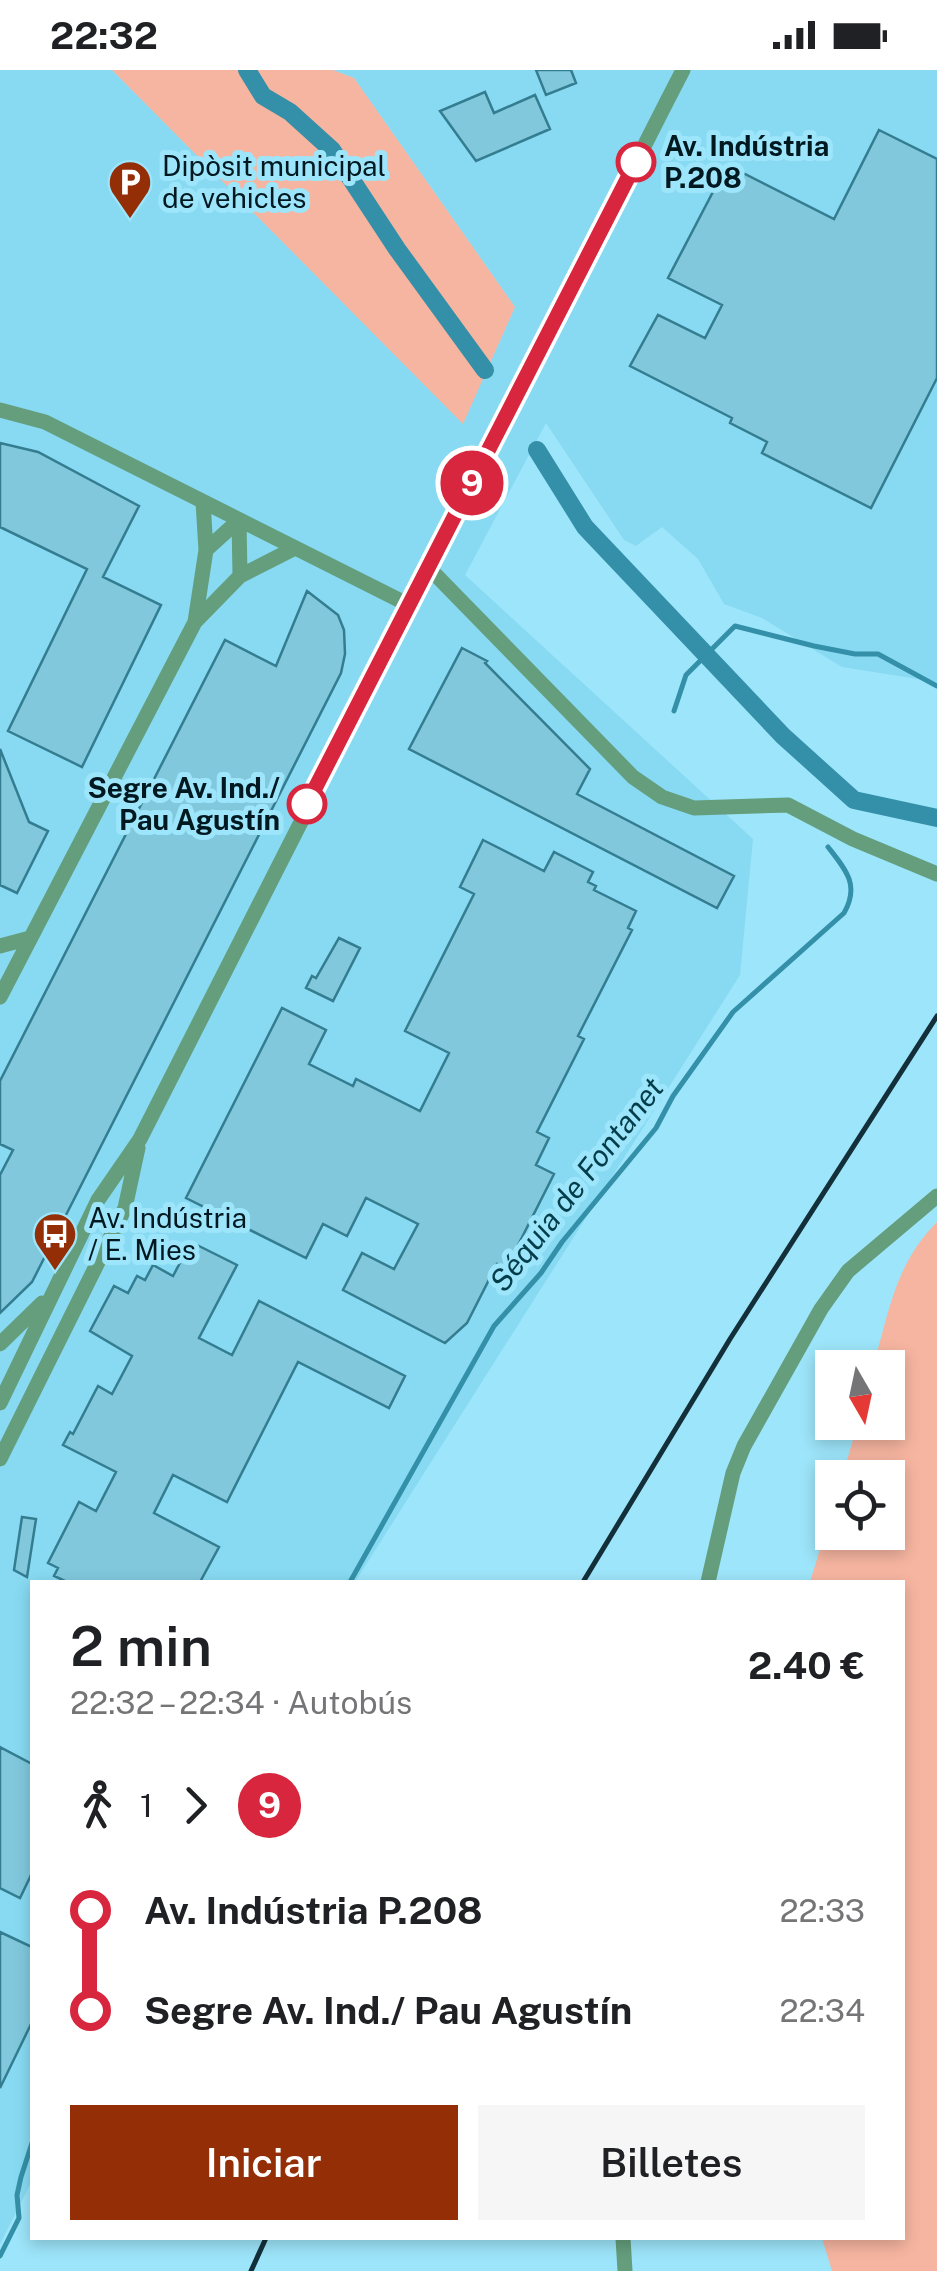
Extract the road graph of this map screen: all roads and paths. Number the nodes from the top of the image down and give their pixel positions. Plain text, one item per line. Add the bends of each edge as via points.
1 (683, 70) edge
2 (0, 410) edge
3 (203, 502) junction
4 (239, 520) junction
5 (295, 548) junction
6 (206, 550) junction
7 (428, 567) junction
8 (240, 576) junction
9 (408, 604) junction
10 (195, 622) junction
11 (937, 874) edge
12 (30, 938) junction
13 (0, 946) edge
14 (0, 997) edge
15 (140, 1139) junction
16 (937, 1196) edge
17 (52, 1293) junction
18 (0, 1344) edge
19 (0, 1402) edge
20 (0, 1458) edge
21 (708, 1580) edge
22 (623, 2240) edge
23 (625, 2271) edge

1 - 7 street
2 - 3 street via 45,422
3 - 4 street
3 - 6 street
4 - 5 street
4 - 6 street
4 - 8 street
5 - 8 street
5 - 9 street
6 - 10 street
7 - 9 street
7 - 11 street via 648,789 694,808 788,804
8 - 10 street
9 - 15 street
10 - 12 street
12 - 13 street
12 - 14 street
15 - 17 street via 98,1200
15 - 20 street via 125,1208
16 - 21 street via 848,1271 821,1309 744,1446
17 - 18 street
17 - 19 street
22 - 23 street

